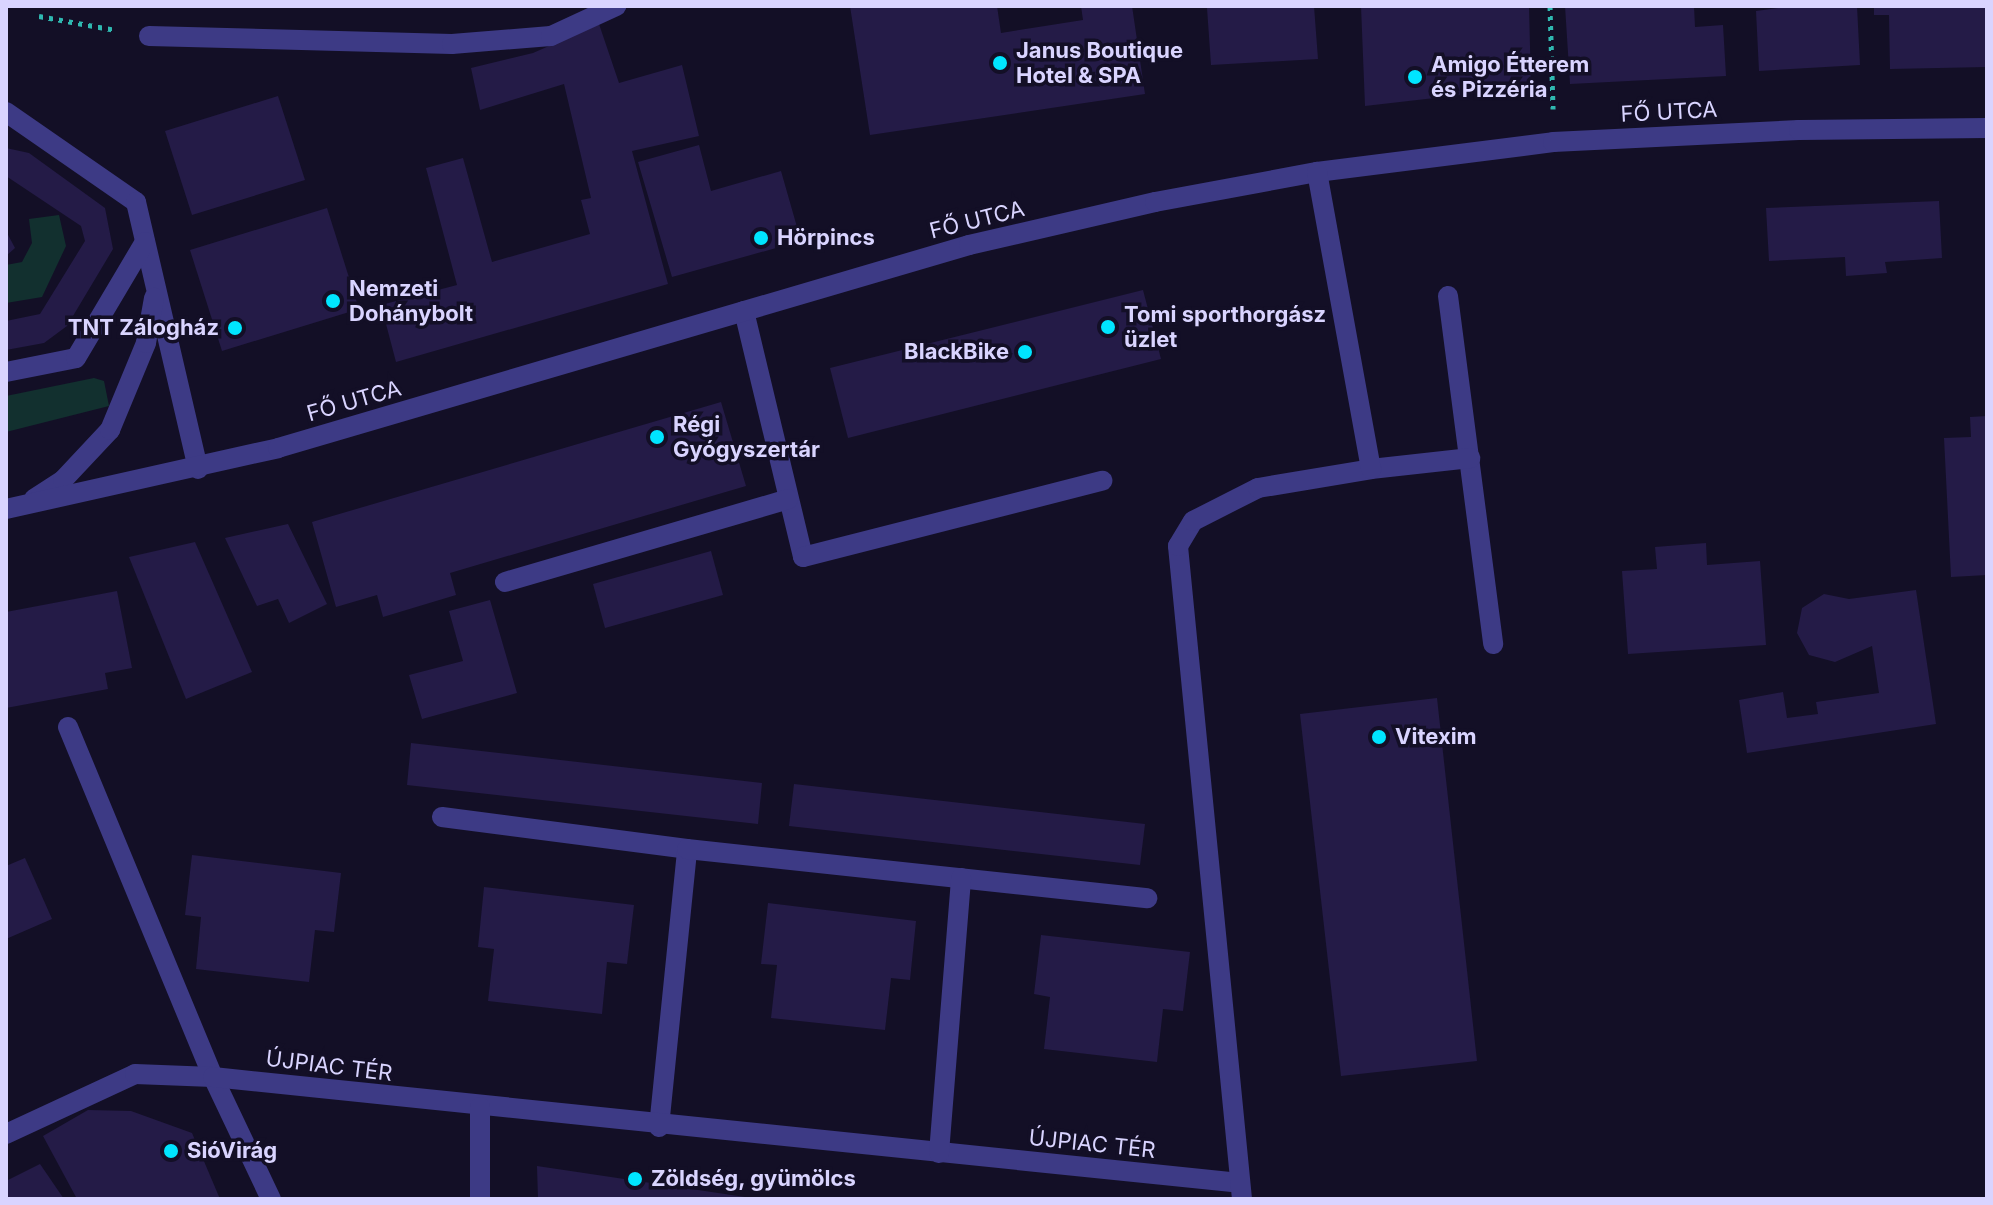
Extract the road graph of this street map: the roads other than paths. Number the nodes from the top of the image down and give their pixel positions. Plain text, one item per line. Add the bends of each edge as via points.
1 (616, 6) edge
2 (149, 36) road end
3 (9, 115) edge
4 (1987, 128) edge
5 (1317, 172) junction
6 (145, 242) junction
7 (156, 286) junction
8 (1448, 296) dead end
9 (744, 311) junction
10 (6, 372) edge
11 (1470, 458) junction
12 (198, 469) junction
13 (1371, 469) junction
14 (1102, 481) dead end
15 (788, 499) junction
16 (15, 507) edge
17 (505, 582) dead end
18 (1493, 644) dead end
19 (68, 727) dead end
20 (442, 817) dead end
21 (687, 849) junction
22 (961, 878) junction
23 (1147, 898) dead end
24 (213, 1077) junction
25 (480, 1107) junction
26 (659, 1127) junction
27 (6, 1134) edge
28 (939, 1153) junction
29 (1241, 1191) edge
30 (271, 1199) edge
31 (480, 1199) edge

1 - 2 street via 551,36 452,44
3 - 6 street via 136,202
4 - 5 street, FŐ UTCA via 1799,130 1553,142
5 - 9 street, FŐ UTCA via 969,245
5 - 13 street
6 - 7 street
6 - 10 street via 76,358
7 - 12 street
7 - 16 street via 146,343 110,430 63,480
8 - 11 street
9 - 12 street, FŐ UTCA
9 - 15 street
11 - 13 street
11 - 18 street
12 - 16 street, FŐ UTCA
13 - 29 street via 1258,488 1193,521 1178,546
14 - 15 street via 803,557
15 - 17 street
19 - 24 street
20 - 21 street
21 - 22 street
21 - 26 street
22 - 23 street
22 - 28 street
24 - 25 street, ÚJPIAC TÉR
24 - 27 street, ÚJPIAC TÉR via 135,1074
24 - 30 street
25 - 26 street, ÚJPIAC TÉR
25 - 31 street
26 - 28 street, ÚJPIAC TÉR
28 - 29 street, ÚJPIAC TÉR

